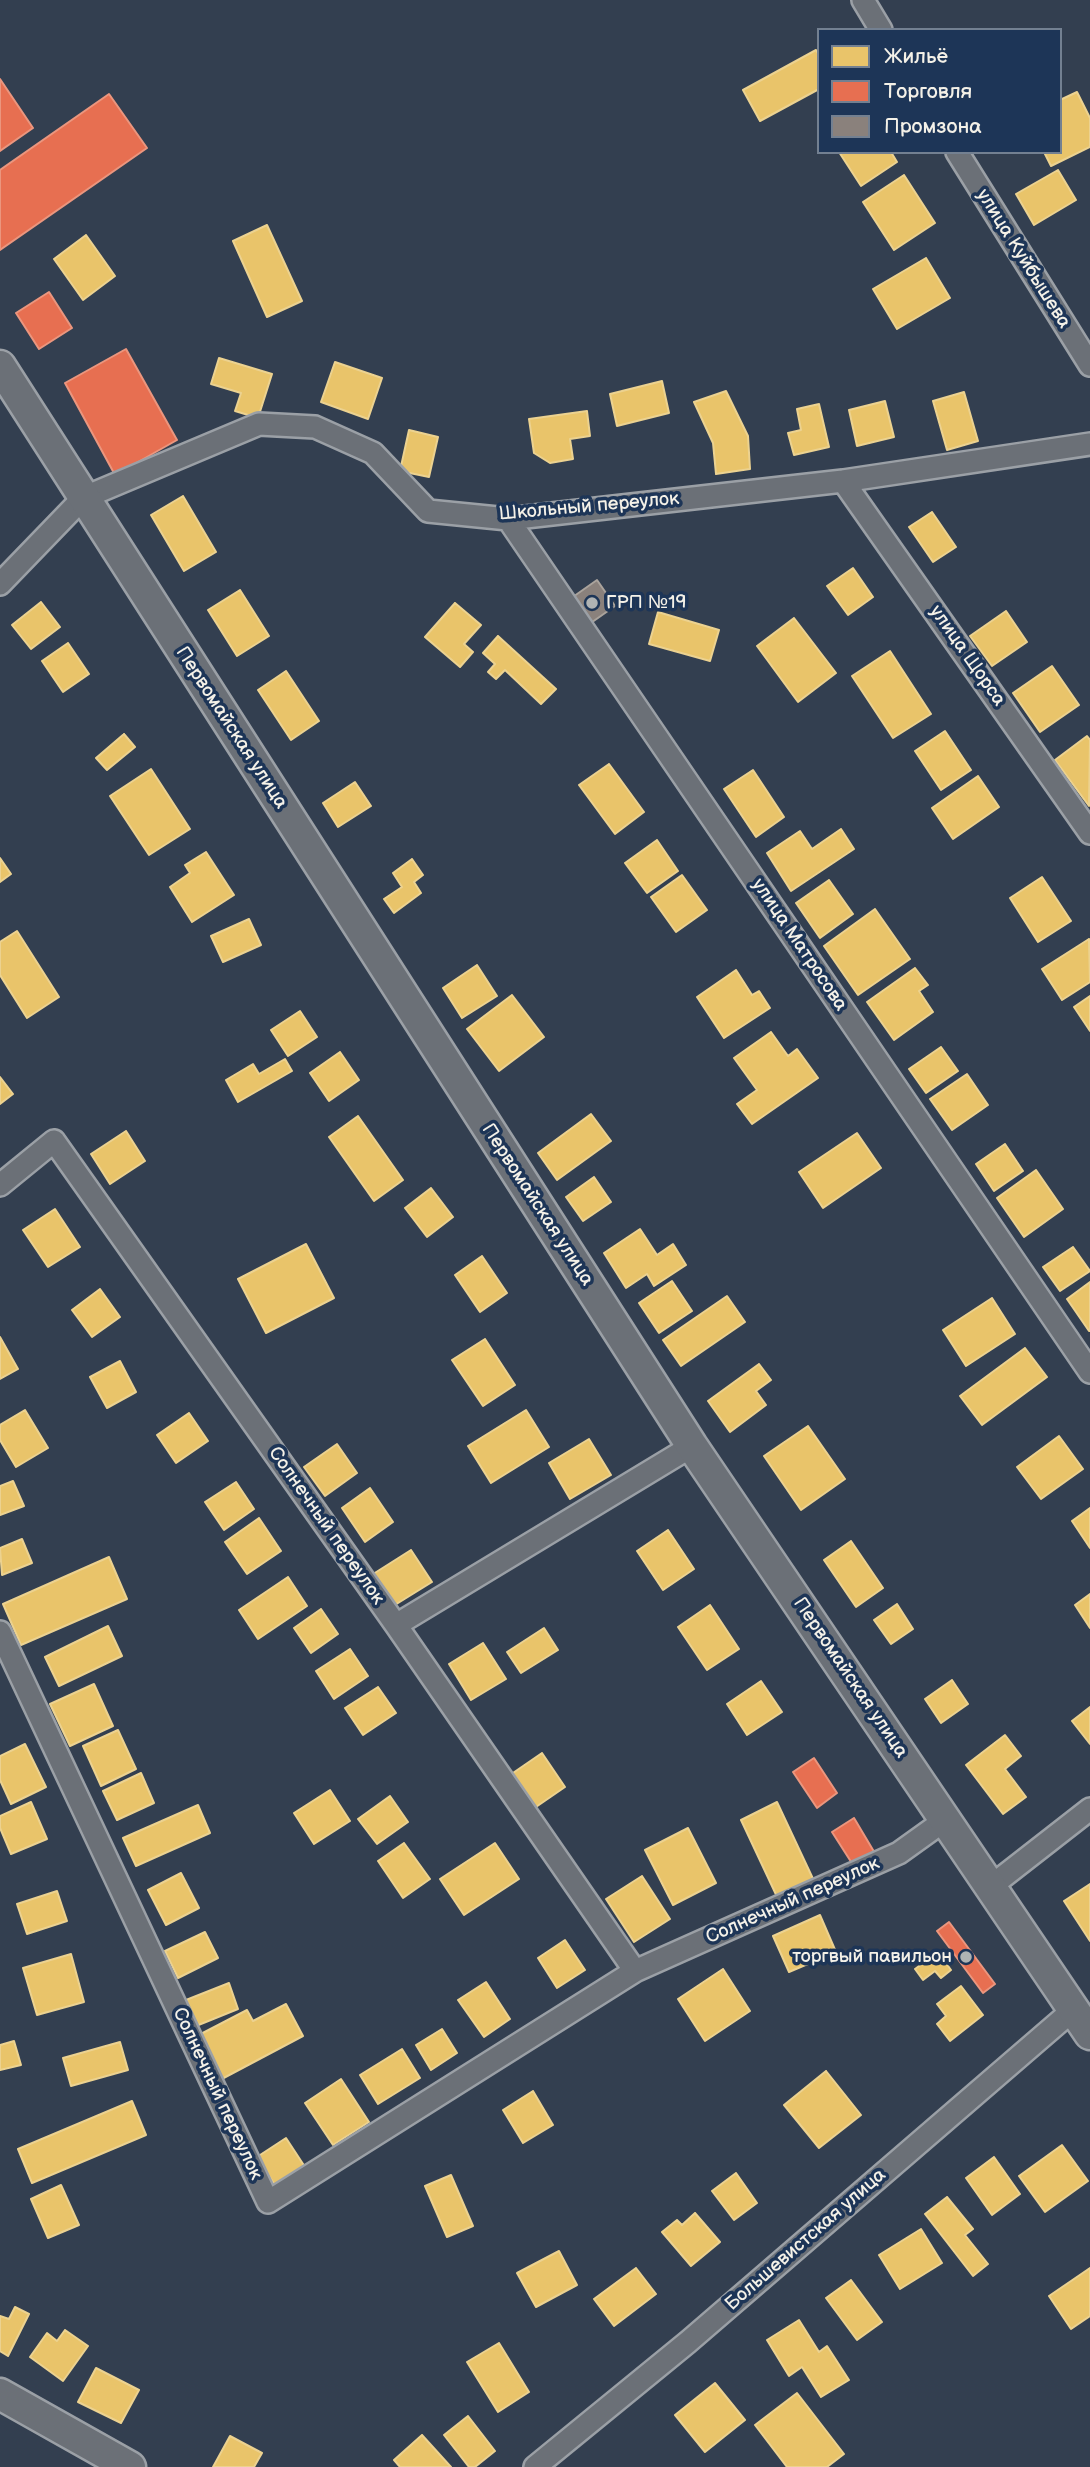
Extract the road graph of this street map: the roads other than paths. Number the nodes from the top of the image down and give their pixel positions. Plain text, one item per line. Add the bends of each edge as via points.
1 (863, 0) edge
2 (880, 28) edge
3 (958, 154) edge
4 (1090, 365) edge
5 (0, 366) edge
6 (1090, 444) edge
7 (843, 481) junction
8 (83, 498) junction
9 (508, 519) junction
10 (0, 584) edge
11 (1090, 833) edge
12 (0, 1185) edge
13 (1090, 1372) edge
14 (692, 1446) junction
15 (396, 1625) junction
16 (0, 1632) edge
17 (1090, 1809) edge
18 (945, 1820) junction
19 (990, 1887) junction
20 (635, 1972) junction
21 (1073, 2010) junction
22 (1090, 2034) edge
23 (0, 2394) edge
24 (130, 2467) edge
25 (536, 2467) edge

1 - 2 street
3 - 4 street, улица Куйбышева
5 - 8 main road, Первомайская улица
6 - 7 street, Школьный переулок
7 - 9 street, Школьный переулок
7 - 11 street, улица Щорса
8 - 9 street, Школьный переулок via 259,425 315,427 373,453 428,511
8 - 10 street, Школьный переулок
8 - 14 main road, Первомайская улица
9 - 13 street, улица Матросова
12 - 15 street, Солнечный переулок via 54,1141
14 - 15 street
14 - 18 main road, Первомайская улица
15 - 20 street, Солнечный переулок
16 - 20 street, Солнечный переулок via 268,2202
17 - 19 street
18 - 19 main road, Первомайская улица
18 - 20 street, Солнечный переулок via 899,1853
19 - 21 main road, Первомайская улица
21 - 22 main road, Первомайская улица
21 - 25 street, Большевистская улица
23 - 24 main road

